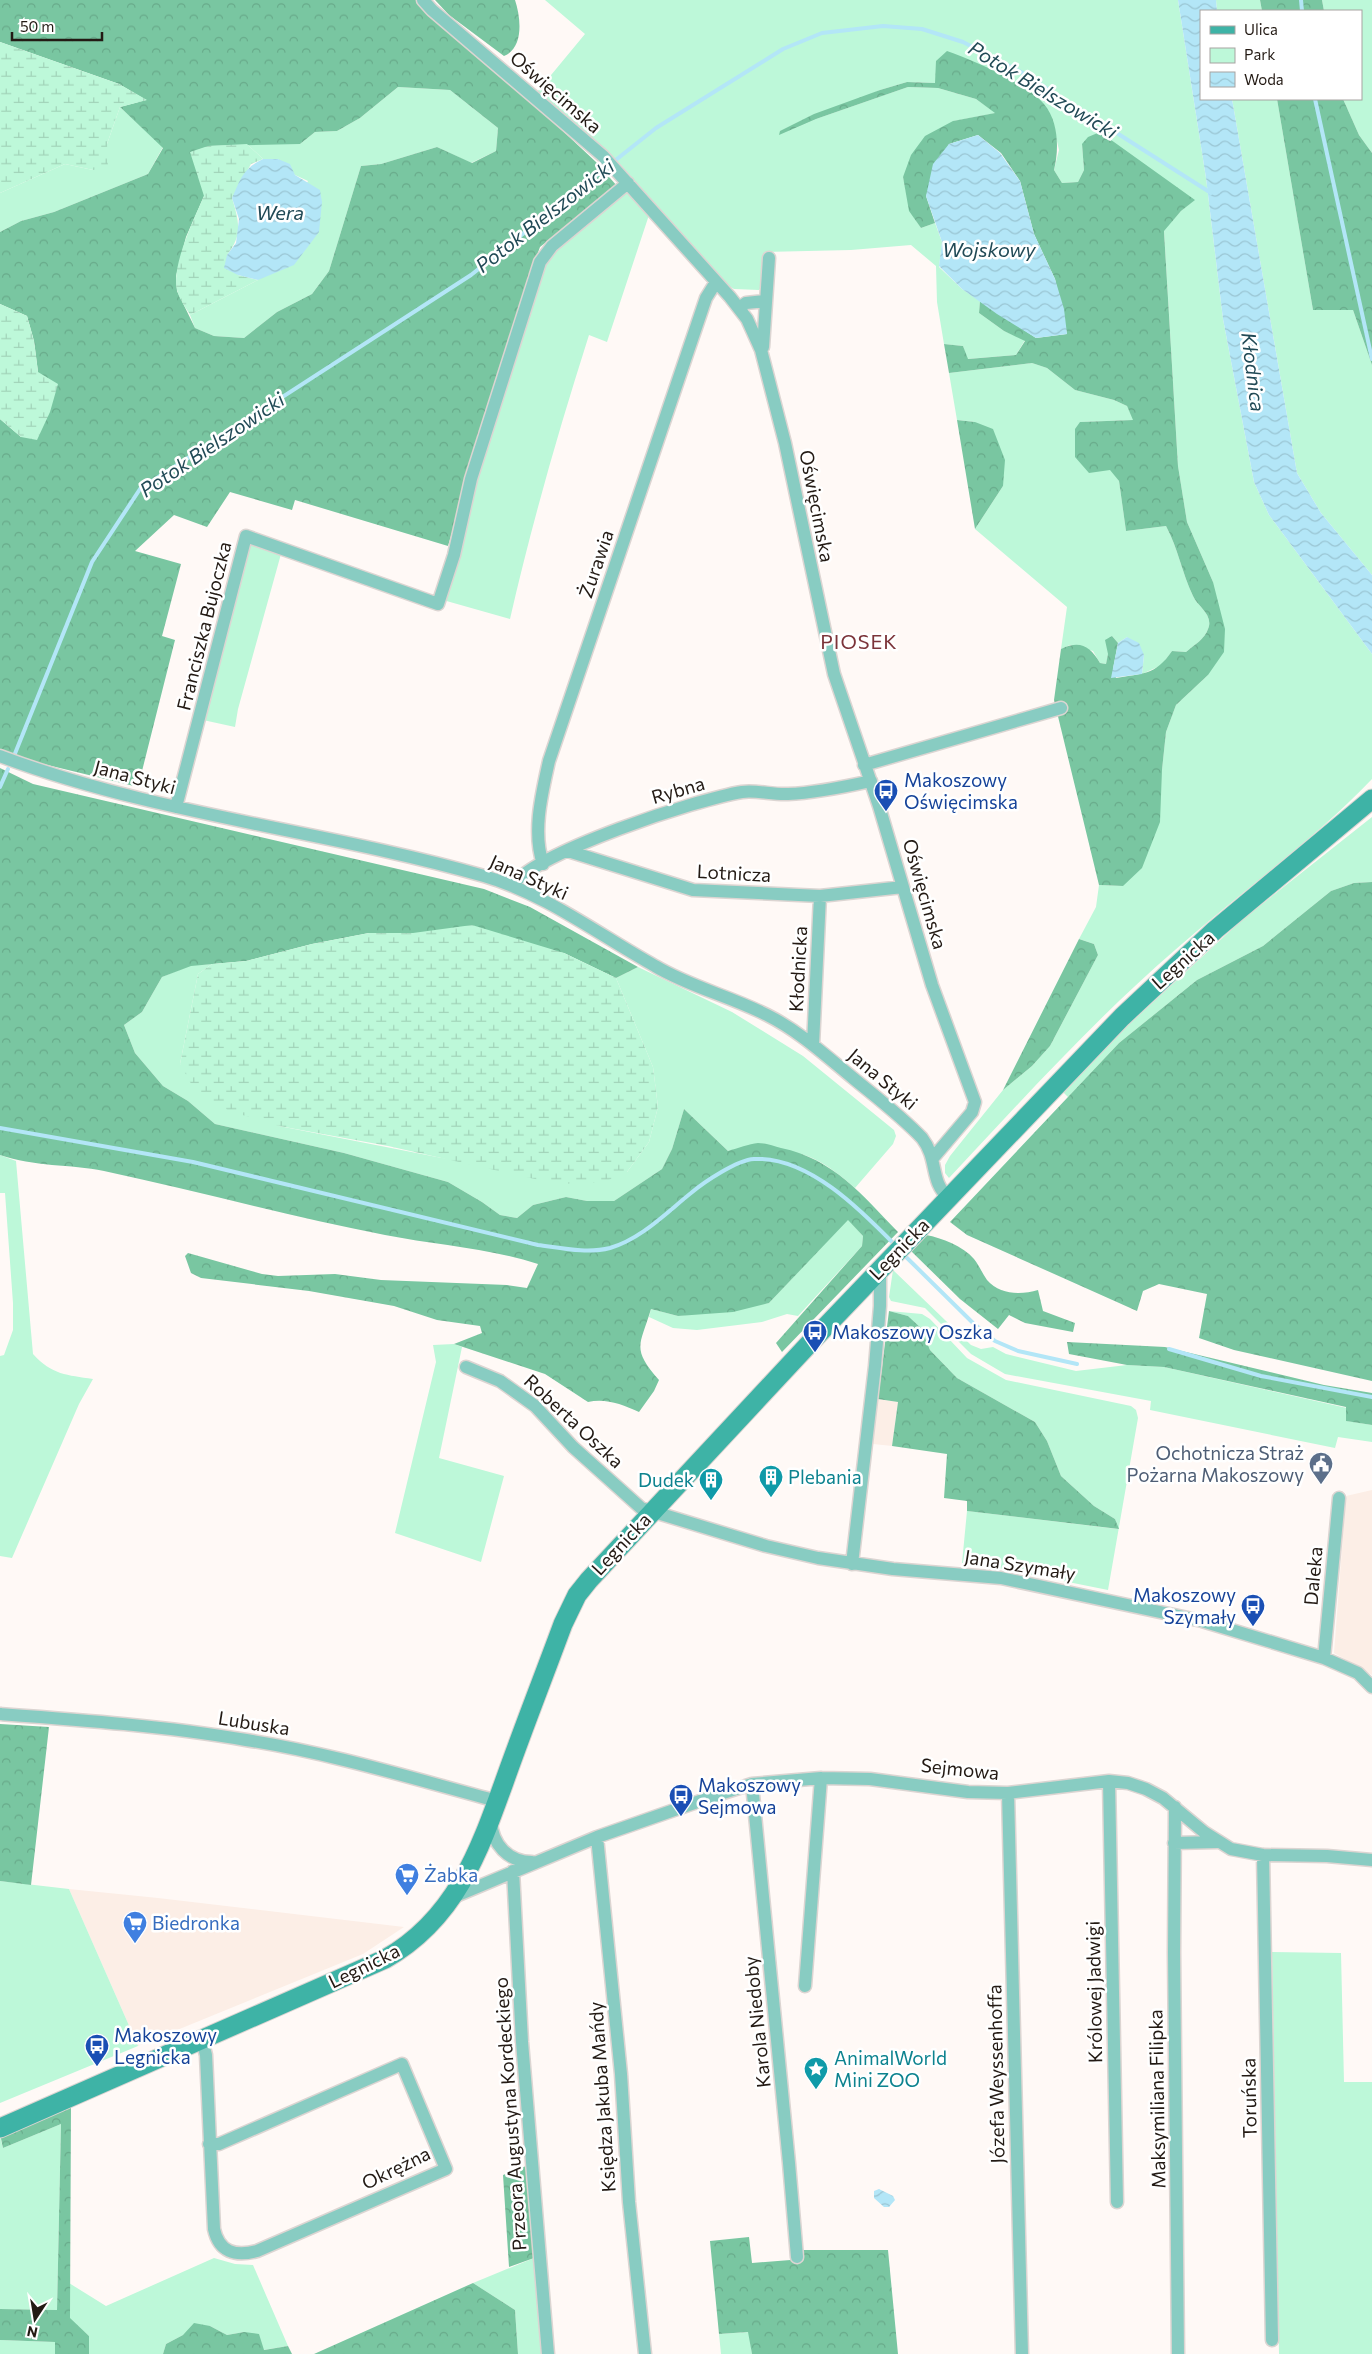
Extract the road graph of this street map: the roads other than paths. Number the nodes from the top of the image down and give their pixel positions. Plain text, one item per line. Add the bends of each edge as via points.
1 (423, 0) edge
2 (628, 184) junction
3 (769, 258) dead end
4 (716, 282) junction
5 (765, 301) junction
6 (738, 308) junction
7 (765, 364) junction
8 (1061, 708) dead end
9 (0, 756) edge
10 (864, 765) junction
11 (871, 781) junction
12 (1372, 799) edge
13 (176, 807) junction
14 (568, 851) junction
15 (543, 864) junction
16 (512, 886) junction
17 (904, 887) junction
18 (820, 896) junction
19 (813, 1045) junction
20 (933, 1158) junction
21 (949, 1198) junction
22 (883, 1266) junction
23 (466, 1367) dead end
24 (1339, 1498) dead end
25 (652, 1511) junction
26 (852, 1564) junction
27 (1324, 1658) junction
28 (1372, 1687) edge
29 (0, 1714) edge
30 (821, 1778) junction
31 (1109, 1781) junction
32 (752, 1784) junction
33 (1008, 1793) junction
34 (1175, 1807) junction
35 (494, 1810) junction
36 (597, 1837) junction
37 (1217, 1842) junction
38 (1174, 1843) junction
39 (1263, 1855) junction
40 (1372, 1860) edge
41 (535, 1862) junction
42 (513, 1871) junction
43 (451, 1898) junction
44 (805, 1986) dead end
45 (202, 2040) junction
46 (0, 2128) edge
47 (209, 2144) junction
48 (1116, 2202) dead end
49 (796, 2257) dead end
50 (1272, 2340) dead end
51 (548, 2354) edge
52 (644, 2354) edge
53 (1022, 2354) edge
54 (1178, 2354) edge

1 - 2 street, Oświęcimska via 603,156
2 - 4 street, Oświęcimska
2 - 13 street, Franciszka Bujoczka via 552,246 540,262 471,479 456,548 438,604 246,536
3 - 5 street, Oświęcimska
4 - 6 street, Oświęcimska
4 - 15 street, Żurawia via 706,298 549,761 540,808 539,849
5 - 6 street via 746,303
5 - 7 street, Oświęcimska
6 - 7 street, Oświęcimska via 755,335
7 - 10 street, Oświęcimska via 785,443 831,666
8 - 10 street
9 - 13 street, Jana Styki via 40,771
10 - 11 street, Oświęcimska
11 - 14 street, Rybna via 796,794 738,793 633,824
11 - 17 street, Oświęcimska
12 - 21 main road, Legnicka via 1169,972 1050,1090
13 - 16 street, Jana Styki via 394,853
14 - 15 street, Rybna
14 - 18 street, Lotnicza via 686,889
15 - 16 street, Rybna via 521,876
16 - 19 street, Jana Styki via 562,911 667,973 767,1015
17 - 18 street, Lotnicza
17 - 20 street, Oświęcimska via 932,985 975,1102 972,1112
18 - 19 street, Kłodnicka
19 - 20 street, Jana Styki via 916,1132 926,1142
20 - 21 street, Jana Styki via 938,1185
21 - 22 main road, Legnicka
22 - 25 main road, Legnicka
22 - 26 street
23 - 25 street, Roberta Oszka via 500,1381 535,1406 573,1447 641,1508
24 - 27 street, Daleka
25 - 26 street, Jana Szymały via 766,1546
25 - 35 main road, Legnicka via 589,1580 570,1608
26 - 27 street, Jana Szymały via 1008,1579 1202,1622
27 - 28 street, Jana Szymały via 1358,1673
29 - 35 street, Lubuska via 246,1740 343,1760
30 - 32 street, Sejmowa
30 - 33 street, Sejmowa via 879,1780 968,1792
30 - 44 street
31 - 33 street, Sejmowa
31 - 34 street, Sejmowa via 1146,1788
31 - 48 street, Królowej Jadwigi
32 - 36 street, Sejmowa
32 - 49 street, Karola Niedoby via 790,2163
33 - 53 street, Józefa Weyssenhoffa
34 - 37 street, Sejmowa
34 - 38 street, Maksymiliana Filipka
35 - 41 street via 492,1831 506,1854 524,1862
35 - 43 main road, Legnicka via 476,1857
36 - 41 street, Sejmowa
36 - 52 street, Księdza Jakuba Mańdy
37 - 38 street
37 - 39 street, Sejmowa via 1231,1849
38 - 54 street, Maksymiliana Filipka
39 - 40 street, Sejmowa
39 - 50 street, Toruńska
41 - 42 street, Sejmowa
42 - 43 street, Sejmowa
42 - 51 street, Przeora Augustyna Kordeckiego via 522,2042
43 - 45 main road, Legnicka via 415,1939 385,1959
45 - 46 main road, Legnicka
45 - 47 street, Okrężna via 206,2055
47 - 47 street, Okrężna via 216,2240 220,2246 236,2253 257,2251 446,2169 402,2064 219,2144

